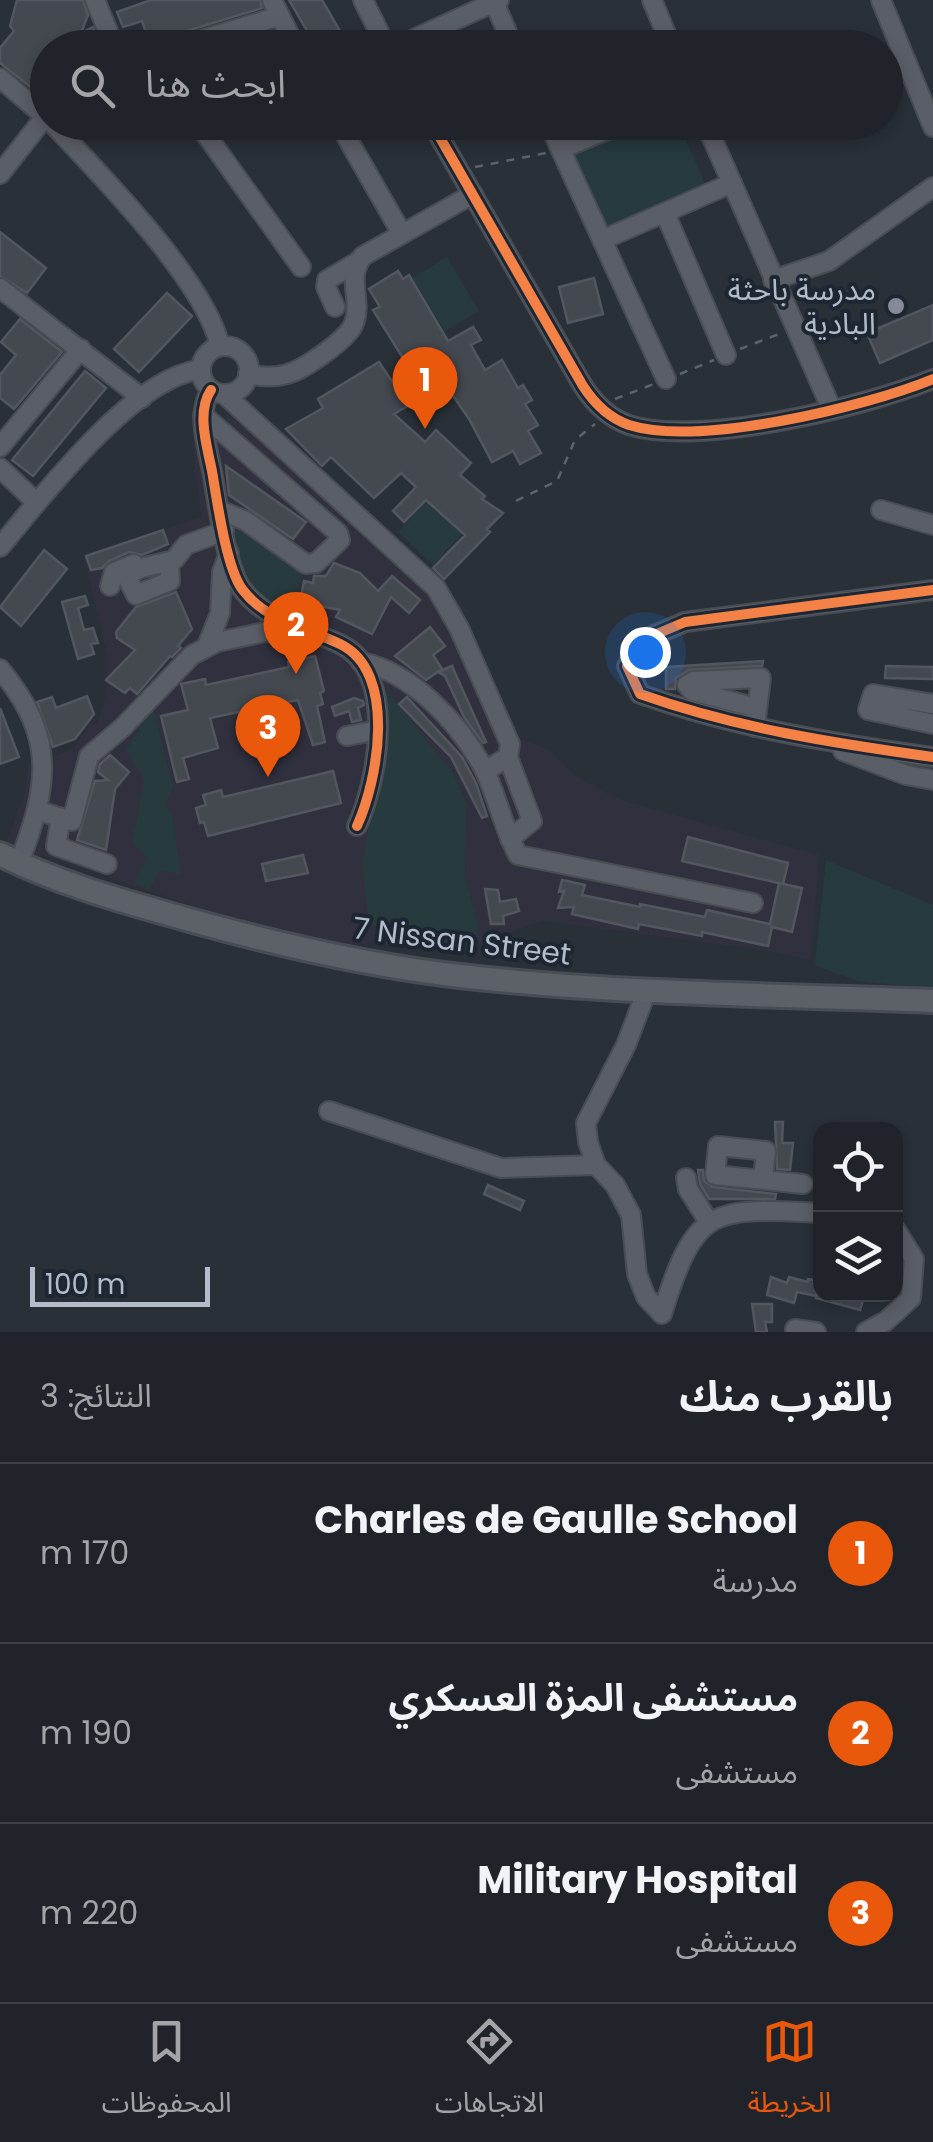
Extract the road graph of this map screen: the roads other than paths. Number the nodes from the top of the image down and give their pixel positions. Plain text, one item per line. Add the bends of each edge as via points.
1 (95, 0) edge
2 (363, 0) edge
3 (652, 0) edge
4 (881, 0) edge
5 (496, 1) edge
6 (276, 8) edge
7 (108, 30) edge
8 (220, 30) edge
9 (380, 30) edge
10 (431, 30) edge
11 (507, 30) edge
12 (664, 30) edge
13 (889, 30) edge
14 (903, 66) edge
15 (0, 78) edge
16 (30, 102) edge
17 (933, 127) edge
18 (30, 138) edge
19 (68, 140) edge
20 (210, 140) edge
21 (348, 140) edge
22 (441, 140) edge
23 (556, 140) edge
24 (584, 140) edge
25 (713, 140) edge
26 (561, 150) junction
27 (0, 174) edge
28 (732, 183) junction
29 (933, 187) edge
30 (473, 194) junction
31 (665, 213) junction
32 (402, 234) junction
33 (602, 240) junction
34 (359, 262) junction
35 (301, 267) dead end
36 (773, 280) junction
37 (0, 288) edge
38 (334, 307) dead end
39 (220, 346) junction
40 (81, 349) junction
41 (726, 355) road end
42 (200, 370) junction
43 (248, 374) junction
44 (666, 379) road end
45 (933, 379) edge
46 (218, 392) junction
47 (142, 398) junction
48 (832, 410) junction
49 (204, 415) junction
50 (0, 447) edge
51 (0, 468) edge
52 (36, 502) junction
53 (219, 510) junction
54 (881, 510) dead end
55 (933, 525) edge
56 (224, 532) junction
57 (186, 545) junction
58 (0, 546) edge
59 (229, 553) junction
60 (169, 562) dead end
61 (110, 586) dead end
62 (933, 590) edge
63 (294, 626) junction
64 (207, 646) junction
65 (361, 662) junction
66 (0, 669) edge
67 (933, 704) edge
68 (933, 724) edge
69 (378, 730) junction
70 (347, 736) dead end
71 (833, 743) junction
72 (508, 757) junction
73 (933, 757) edge
74 (484, 771) junction
75 (933, 780) edge
76 (39, 811) junction
77 (61, 818) junction
78 (357, 826) dead end
79 (510, 839) junction
80 (6, 862) edge
81 (107, 864) dead end
82 (754, 903) dead end
83 (644, 997) junction
84 (933, 1002) edge
85 (933, 1015) edge
86 (329, 1110) dead end
87 (596, 1164) junction
88 (686, 1178) dead end
89 (763, 1178) dead end
90 (811, 1213) edge
91 (708, 1222) junction
92 (903, 1241) edge
93 (794, 1329) dead end
94 (816, 1332) edge
95 (866, 1332) edge

1 - 7 street
2 - 9 street
3 - 12 street
4 - 13 street
5 - 10 street
5 - 11 street
6 - 8 street
14 - 17 street
15 - 16 street
18 - 27 street
19 - 39 street via 201,299
20 - 35 street
21 - 32 street
22 - 30 street
23 - 26 street
24 - 26 street
25 - 28 street
26 - 33 street
28 - 31 street
28 - 36 street
29 - 36 street via 829,261
30 - 32 street
30 - 48 street via 583,386 634,426 698,432
31 - 33 street
31 - 41 street
32 - 34 street
33 - 44 street
34 - 38 street via 326,280
34 - 43 street via 352,280 356,318 346,337 296,371
36 - 48 street
37 - 40 street
39 - 42 street via 204,356
39 - 43 street via 242,353
40 - 47 street
40 - 50 street
42 - 46 street
42 - 47 street via 171,377
43 - 46 street via 242,386
45 - 48 street
46 - 49 street via 205,401
46 - 72 street via 431,581 508,740
47 - 52 street
49 - 53 street
49 - 53 street via 340,540 306,564
51 - 52 street
52 - 58 street
53 - 56 street
54 - 55 street
56 - 57 street
56 - 59 street
57 - 60 street
57 - 61 street via 114,572
59 - 63 street via 243,590 271,616
59 - 64 street via 220,613
62 - 71 street via 684,622 652,636 627,666 640,694 704,716 756,717
63 - 64 street
63 - 65 street via 340,644
64 - 77 street via 89,756 72,821
65 - 69 street
65 - 74 street via 393,673 427,698
66 - 76 street via 19,691 42,753
67 - 68 street via 873,694 868,710
69 - 70 street
69 - 78 street
71 - 73 street
71 - 75 street
72 - 74 street
72 - 79 street via 532,821
74 - 79 street
76 - 77 street
76 - 80 street
77 - 81 street via 56,846
79 - 82 street via 518,855
80 - 83 main road, 7 Nissan Street via 134,904 341,957
83 - 84 main road, 7 Nissan Street
83 - 85 main road, 7 Nissan Street
83 - 87 street via 586,1123
86 - 87 street via 501,1168
87 - 91 street via 631,1215 637,1274 662,1314 678,1266
88 - 91 street
89 - 90 street via 803,1178
90 - 91 street via 745,1210
92 - 95 street via 914,1259 911,1298
93 - 94 street

